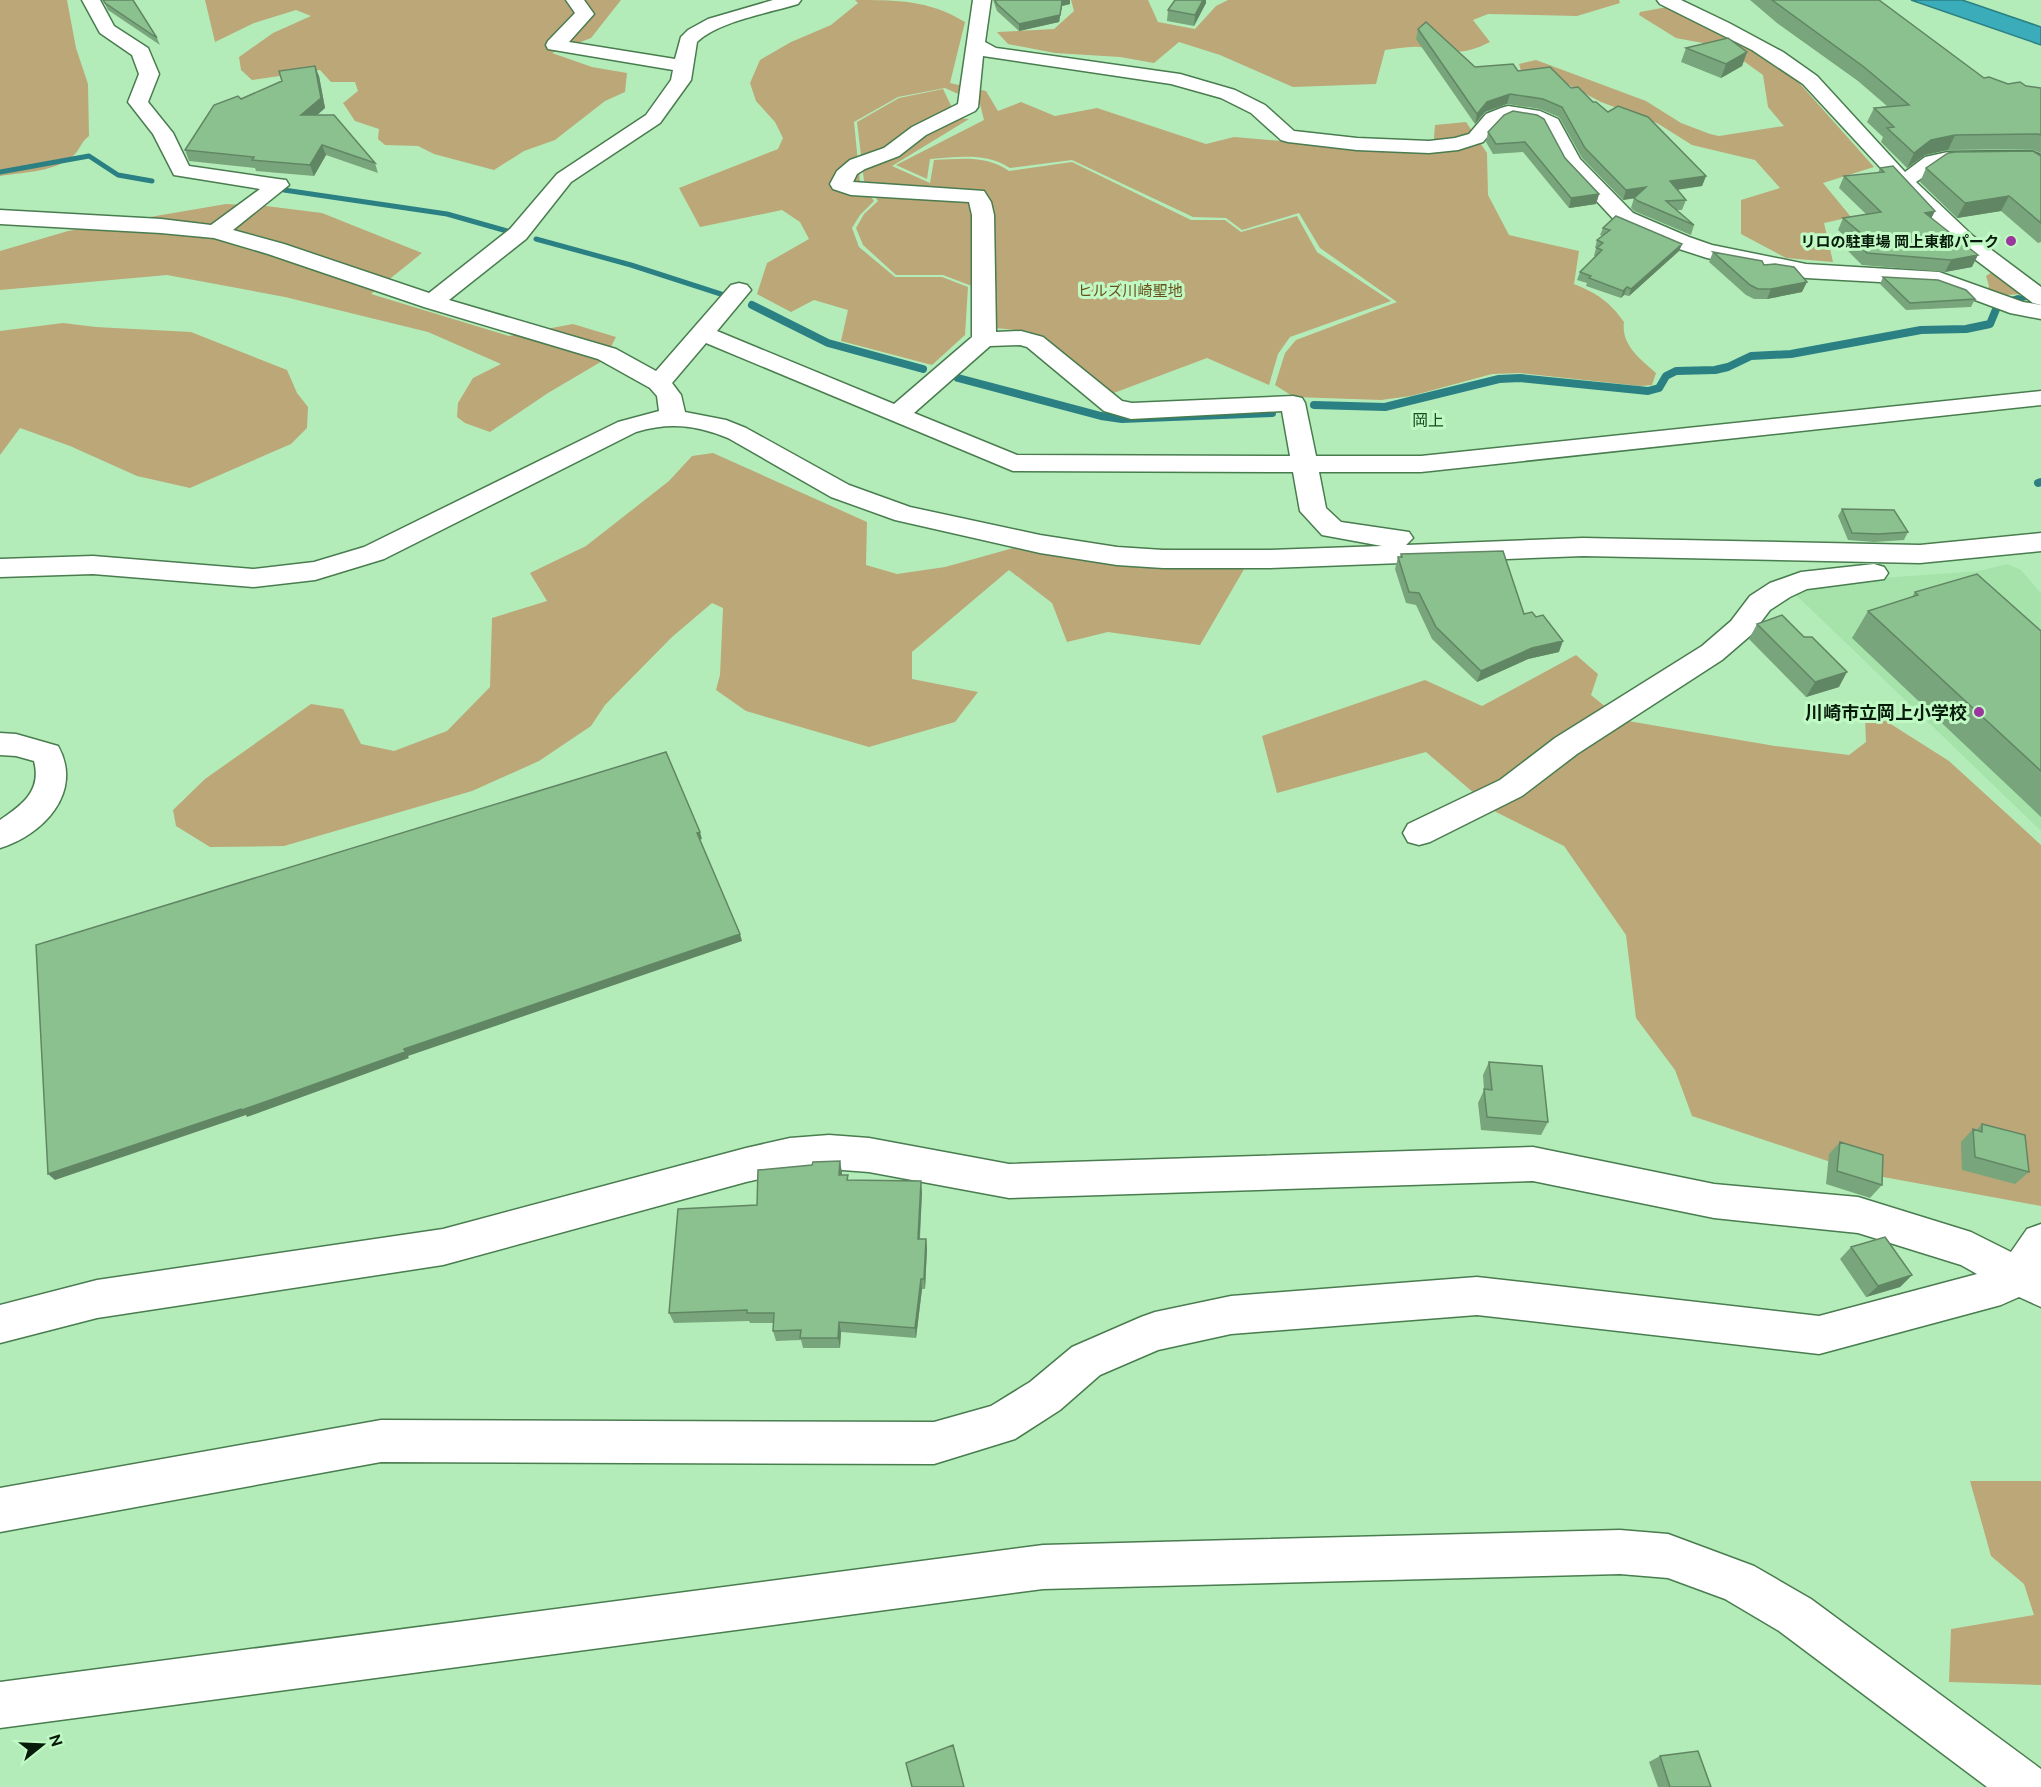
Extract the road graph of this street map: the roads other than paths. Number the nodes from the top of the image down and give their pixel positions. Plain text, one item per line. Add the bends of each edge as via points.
1 (91, 0) edge
2 (575, 0) edge
3 (792, 0) edge
4 (982, 0) edge
5 (1666, 0) edge
6 (975, 45) junction
7 (685, 66) junction
8 (2041, 165) edge
9 (1902, 179) junction
10 (0, 217) edge
11 (216, 232) junction
12 (2033, 288) edge
13 (739, 290) dead end
14 (432, 302) junction
15 (2041, 312) edge
16 (702, 333) junction
17 (984, 339) junction
18 (659, 383) junction
19 (2041, 398) edge
20 (898, 414) junction
21 (673, 417) junction
22 (1305, 464) junction
23 (2031, 543) edge
24 (1972, 550) junction
25 (1481, 551) junction
26 (0, 568) edge
27 (2041, 569) edge
28 (0, 744) edge
29 (1419, 833) dead end
30 (0, 837) edge
31 (2041, 1242) edge
32 (2030, 1282) edge
33 (0, 1324) edge
34 (0, 1510) edge
35 (0, 1705) edge
36 (2026, 1787) edge

1 - 11 street via 107,29 141,52 149,74 138,102 163,133 181,171 278,185
2 - 7 street via 585,14 555,45
3 - 7 street via 715,23 695,34 688,40
4 - 6 street
5 - 9 street via 1794,67
6 - 15 street via 992,53 1173,78 1228,94 1258,109 1288,136 1392,147 1437,146 1476,138 1493,118 1508,112 1540,117 1551,123 1571,162 1625,218 1681,242 1806,271 1940,279 2018,308
6 - 17 street via 968,107 914,134 898,148 855,166 843,176 841,184 851,189 976,196 983,215
7 - 14 street via 681,80 653,119 564,178 518,234
8 - 9 street via 2031,157 1951,158 1934,161 1914,177
9 - 12 street via 1961,237
10 - 11 street
11 - 14 street
13 - 16 street
14 - 18 street via 607,354
16 - 18 street
16 - 20 street
17 - 20 street
17 - 22 street via 1021,338 1035,342 1113,406 1131,411 1293,403
18 - 21 street via 669,395
19 - 22 street via 1421,464
20 - 22 street via 1013,463
21 - 25 street via 717,424 840,491 904,514 1078,551 1140,558 1218,560
21 - 26 street via 627,427 374,553 315,571 253,578 93,565
22 - 25 street via 1313,511 1332,529 1366,536 1478,542
23 - 24 street
23 - 27 street
24 - 25 street via 1920,554 1583,547
24 - 29 street via 1974,565 1965,568 1827,577 1801,581 1780,590 1760,603 1741,628 1712,652 1566,746 1511,788
28 - 30 street via 47,754 54,770 50,793 33,814
31 - 32 street
32 - 33 street via 1971,1250 1858,1215 1714,1201 1533,1164 1009,1181 869,1155 829,1152 790,1155 746,1165 443,1246 97,1299
32 - 34 street via 2001,1286 1819,1335 1477,1296 1231,1315 1155,1331 1086,1361 1045,1395 1000,1424 934,1443 381,1441
35 - 36 street via 1043,1568 1620,1552 1668,1557 1738,1582 1786,1609

